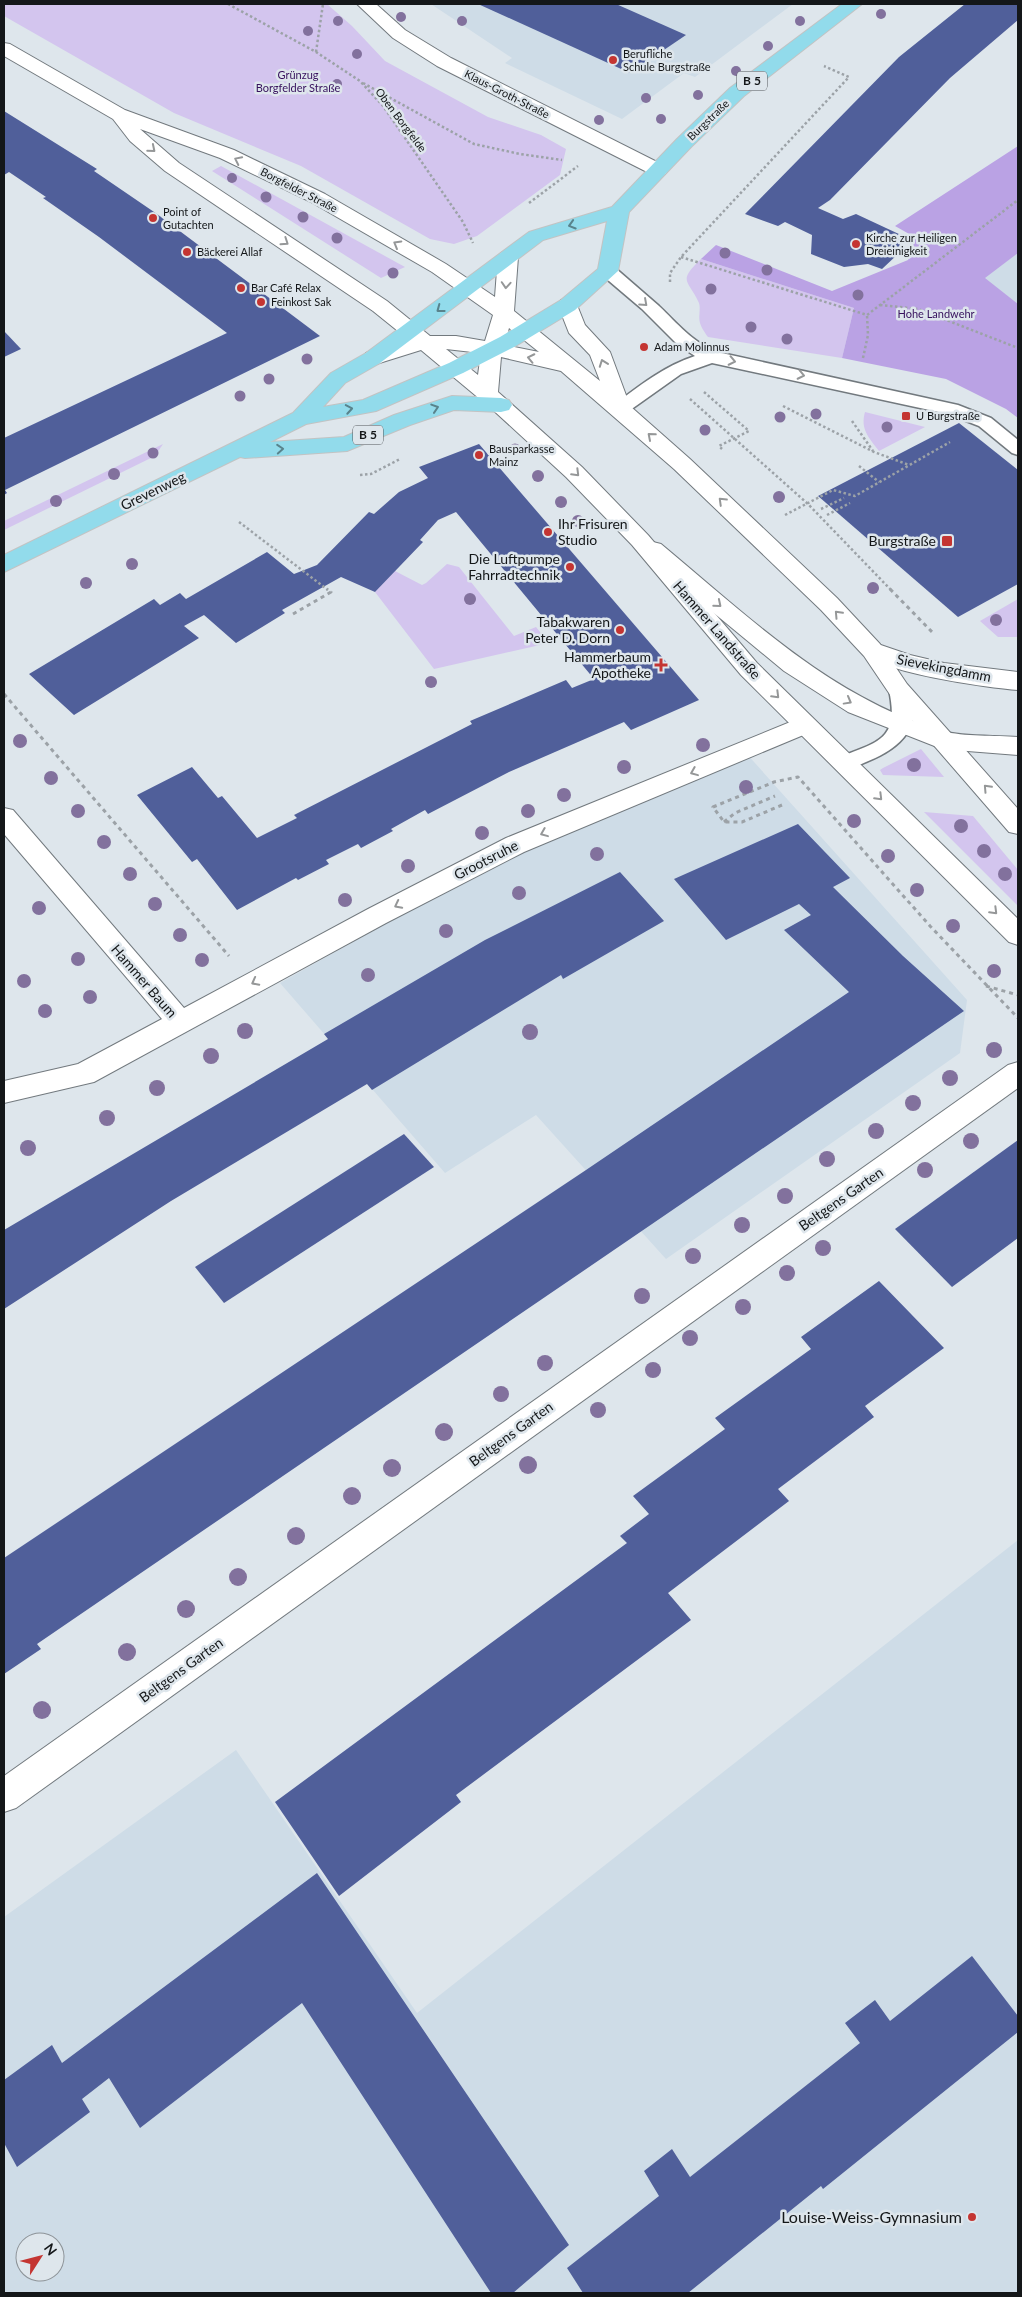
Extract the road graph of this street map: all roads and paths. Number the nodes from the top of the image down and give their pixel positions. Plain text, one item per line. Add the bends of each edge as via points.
1 (228, 4) edge
2 (323, 4) edge
3 (366, 4) edge
4 (853, 4) edge
5 (4, 48) edge
6 (316, 52) junction
7 (790, 52) junction
8 (360, 82) junction
9 (118, 114) junction
10 (568, 161) dead end
11 (576, 162) dead end
12 (583, 162) dead end
13 (658, 170) junction
14 (1018, 200) edge
15 (619, 211) junction
16 (470, 236) dead end
17 (508, 257) junction
18 (608, 271) junction
19 (469, 287) junction
20 (568, 304) junction
21 (880, 304) junction
22 (504, 313) junction
23 (866, 314) junction
24 (527, 331) junction
25 (419, 337) junction
26 (1018, 348) edge
27 (492, 350) junction
28 (712, 357) junction
29 (569, 366) junction
30 (861, 366) dead end
31 (456, 368) junction
32 (700, 387) dead end
33 (494, 400) junction
34 (774, 403) dead end
35 (620, 409) junction
36 (301, 418) junction
37 (985, 422) junction
38 (735, 438) junction
39 (722, 448) dead end
40 (1018, 449) edge
41 (231, 452) junction
42 (405, 457) dead end
43 (909, 465) junction
44 (859, 466) dead end
45 (371, 474) dead end
46 (879, 482) junction
47 (844, 498) dead end
48 (850, 503) dead end
49 (808, 504) junction
50 (821, 510) dead end
51 (827, 515) dead end
52 (785, 516) dead end
53 (239, 522) dead end
54 (640, 540) junction
55 (4, 564) edge
56 (293, 614) dead end
57 (872, 650) junction
58 (976, 677) junction
59 (1018, 681) edge
60 (899, 690) junction
61 (4, 694) edge
62 (806, 725) junction
63 (902, 725) junction
64 (942, 740) junction
65 (1018, 746) edge
66 (844, 763) junction
67 (775, 796) dead end
68 (782, 805) dead end
69 (4, 817) edge
70 (724, 822) junction
71 (1018, 824) edge
72 (1018, 935) edge
73 (252, 983) junction
74 (986, 986) junction
75 (1018, 995) edge
76 (1018, 1018) edge
77 (180, 1022) junction
78 (1018, 1073) edge
79 (4, 1092) edge
80 (4, 1796) edge

1 - 6 path, Oben Borgfelde
2 - 6 path
3 - 13 main road, Klaus-Groth-Straße via 399,34 444,62
4 - 7 main road, Burgstraße / B 5
5 - 9 main road, Borgfelder Straße
6 - 8 path, Oben Borgfelde
7 - 13 main road, Burgstraße / B 5 via 723,105
7 - 23 path via 849,76 681,257
8 - 10 path via 474,144
8 - 16 path, Oben Borgfelde via 383,106
19 -> 9 main road, Borgfelder Straße via 309,194 228,154
9 -> 25 main road, Borgfelder Straße via 137,137 172,167 380,306
11 - 12 path
13 - 15 main road, Burgstraße / B 5
14 - 21 path
15 -> 17 main road, Burgstraße / B 5 via 536,236
15 - 18 main road
17 - 19 main road, Burgstraße / B 5
17 -> 22 main road
18 - 20 main road, B 5
18 -> 28 lane via 683,342
19 - 22 main road
19 -> 25 main road, Burgstraße / B 5
20 - 24 main road, B 5
35 -> 20 main road via 600,352 576,328
21 - 23 path
21 - 26 path via 934,314
22 - 24 main road
22 - 27 main road
23 - 30 path via 868,335
24 - 27 main road, Grevenweg / B 5
24 - 29 main road
25 - 27 main road
25 - 31 main road, Hammer Landstraße
25 - 36 main road, Grevenweg / B 5 via 338,378
29 -> 27 main road
27 - 31 main road, Grevenweg / B 5
27 - 33 main road via 487,383
28 - 35 lane via 664,377
28 -> 37 lane via 952,409
29 - 35 main road
31 - 33 main road, Hammer Landstraße
36 -> 31 main road, Grevenweg / B 5 via 368,406
32 - 38 path via 749,431
41 -> 33 main road, B 5 via 347,444 452,403
33 -> 54 main road, Hammer Landstraße via 574,472
34 - 43 path via 874,452
57 -> 35 main road via 744,522
36 - 41 main road, Grevenweg / B 5
37 - 40 lane
37 - 43 path
38 - 39 path via 719,446
38 - 49 path
41 - 55 main road, Grevenweg / B 5
42 - 45 path
43 - 46 path
44 - 46 path
46 - 49 path via 855,496 834,490
47 - 50 path
48 - 51 path
49 - 52 path
49 - 58 path
53 - 56 path via 330,592
54 -> 62 main road, Hammer Landstraße via 749,669
54 -> 63 main road via 792,665 849,702
57 - 58 main road, Sievekingdamm via 917,666
57 - 60 main road
58 - 59 main road, Sievekingdamm
60 - 63 lane via 904,707
60 - 64 main road
61 - 73 path
62 - 66 main road, Hammer Landstraße
62 -> 73 main road, Grootsruhe via 515,845
63 - 64 main road
63 - 66 lane via 899,733 888,743
64 - 65 main road
71 -> 64 main road
66 -> 72 main road, Hammer Landstraße
67 - 70 path via 735,813
68 - 70 path via 742,822
69 - 77 main road, Hammer Baum
70 - 74 path via 713,807 774,782 798,777
73 - 77 main road, Grootsruhe
74 - 75 path
74 - 76 path
77 - 79 main road, Hammer Baum via 84,1074
78 - 80 main road, Beltgens Garten

